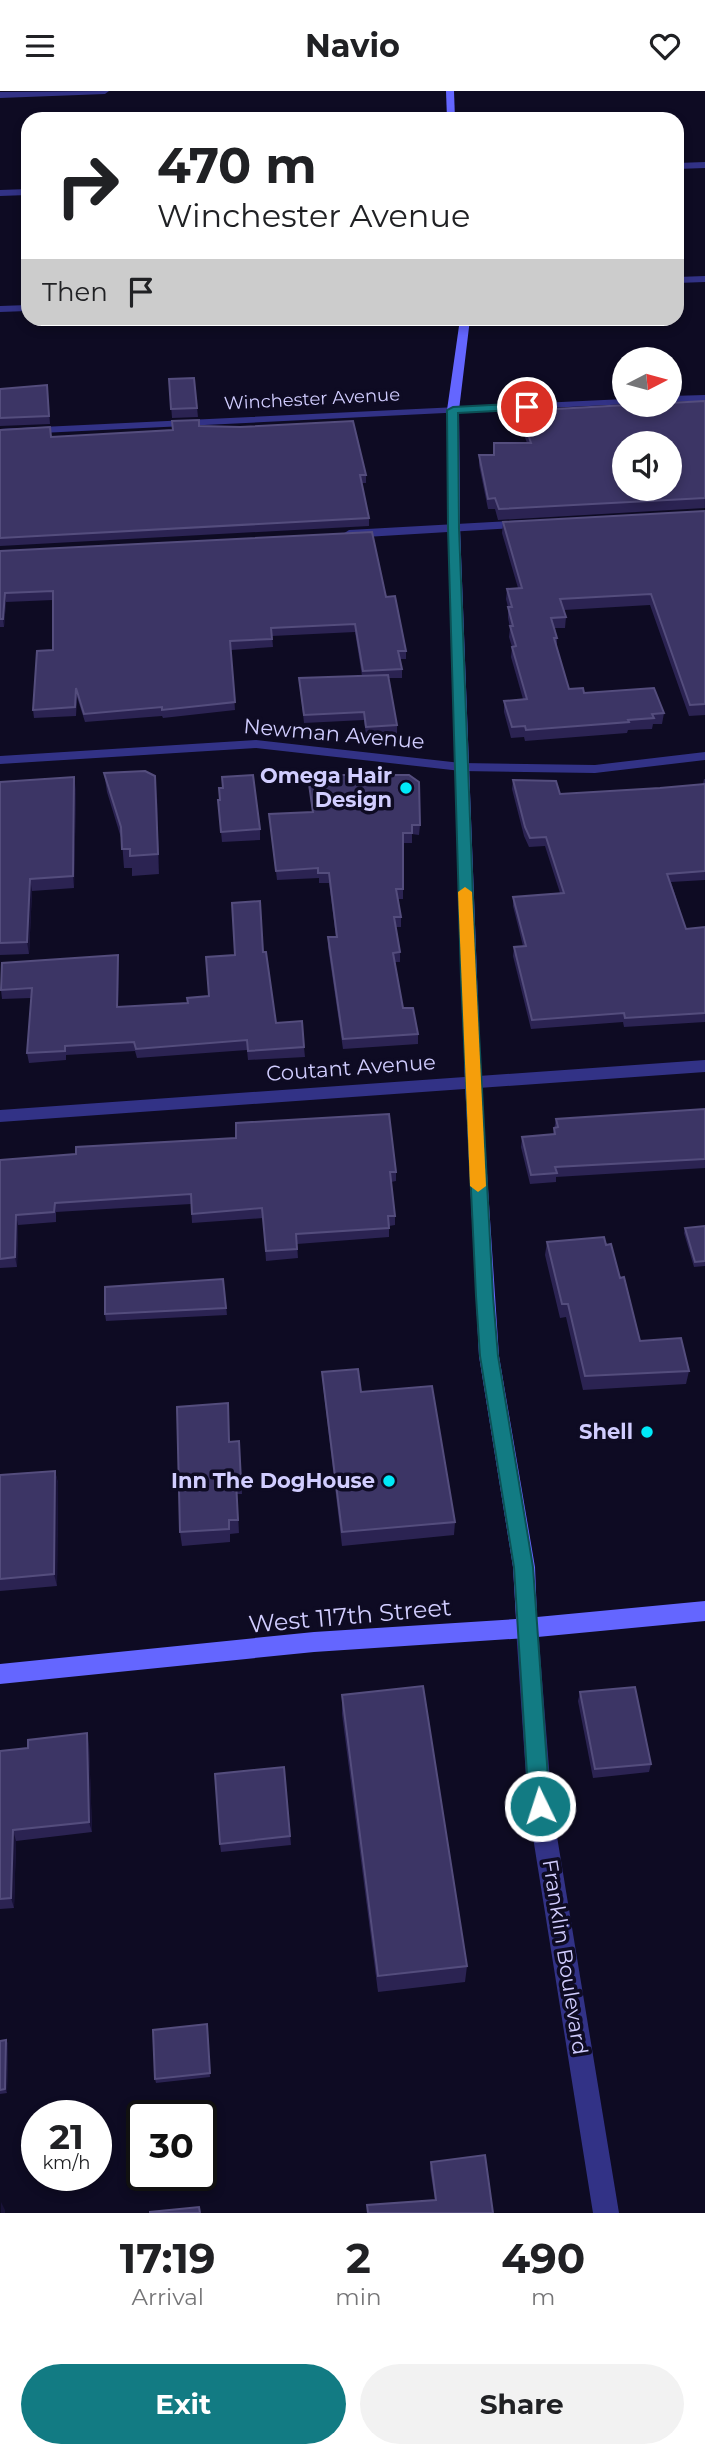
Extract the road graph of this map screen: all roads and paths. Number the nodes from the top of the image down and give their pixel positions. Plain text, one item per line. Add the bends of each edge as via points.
1 (105, 91) edge
2 (450, 91) edge
3 (70, 92) edge
4 (0, 95) edge
5 (451, 112) edge
6 (705, 165) edge
7 (684, 166) edge
8 (21, 192) edge
9 (0, 193) edge
10 (705, 279) edge
11 (684, 280) edge
12 (21, 308) edge
13 (0, 309) edge
14 (464, 326) edge
15 (705, 398) edge
16 (682, 399) edge
17 (612, 403) edge
18 (453, 410) junction
19 (0, 432) edge
20 (546, 523) edge
21 (453, 528) junction
22 (338, 534) edge
23 (705, 755) edge
24 (0, 760) edge
25 (461, 767) junction
26 (705, 1066) edge
27 (473, 1082) junction
28 (0, 1116) edge
29 (705, 1611) edge
30 (527, 1628) junction
31 (0, 1674) edge
32 (606, 2213) edge

1 - 3 street
2 - 5 street
3 - 4 street
6 - 7 street
8 - 9 street
10 - 11 street
12 - 13 street
14 - 18 street, Franklin Boulevard
15 - 16 street
17 - 18 street, Winchester Avenue
18 - 19 street, Winchester Avenue
18 - 21 street, Franklin Boulevard
20 - 21 street
21 - 22 street
21 - 25 street, Franklin Boulevard
23 - 25 street, Newman Avenue via 595,769
24 - 25 street, Newman Avenue via 256,744
25 - 27 street, Franklin Boulevard
26 - 27 street, Coutant Avenue
27 - 28 street, Coutant Avenue
27 - 30 street, Franklin Boulevard via 489,1356 524,1567
29 - 30 street, West 117th Street
30 - 31 street, West 117th Street via 314,1642
30 - 32 street, Franklin Boulevard via 540,1806

